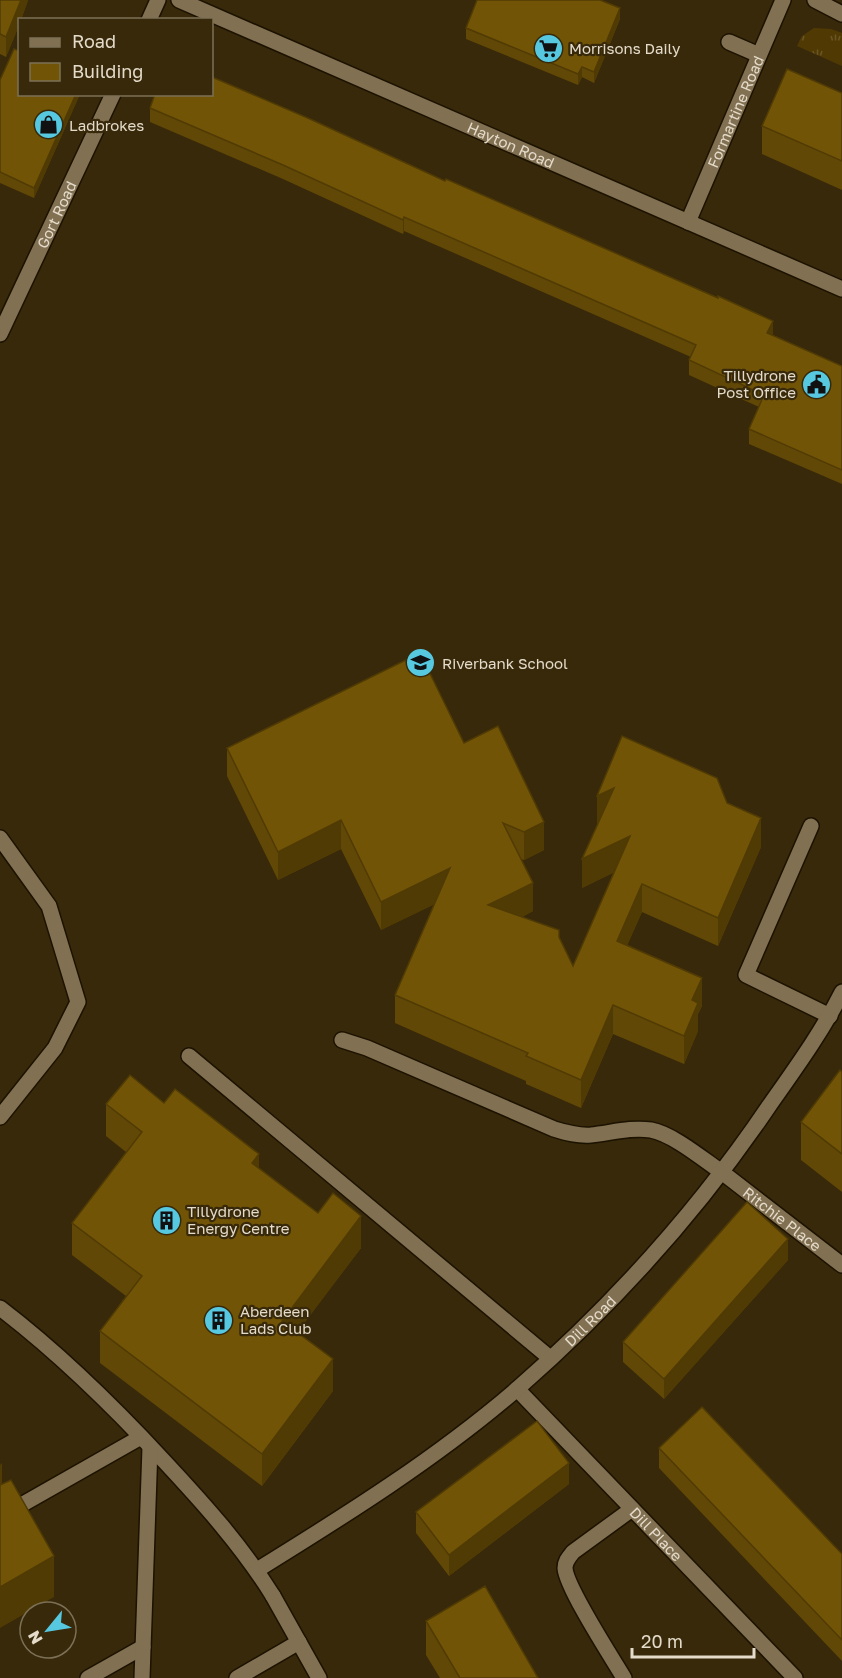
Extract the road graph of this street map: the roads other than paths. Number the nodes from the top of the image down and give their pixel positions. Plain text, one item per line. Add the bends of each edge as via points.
1 (158, 0) edge
2 (179, 0) edge
3 (783, 0) edge
4 (815, 0) edge
5 (842, 14) edge
6 (150, 18) edge
7 (729, 42) dead end
8 (759, 56) junction
9 (112, 96) edge
10 (688, 222) junction
11 (842, 289) edge
12 (0, 334) edge
13 (811, 826) dead end
14 (0, 838) edge
15 (842, 992) edge
16 (830, 1016) junction
17 (342, 1040) dead end
18 (189, 1056) dead end
19 (0, 1117) edge
20 (723, 1173) junction
21 (842, 1265) edge
22 (0, 1308) edge
23 (550, 1358) junction
24 (517, 1389) junction
25 (146, 1442) junction
26 (632, 1509) junction
27 (0, 1517) edge
28 (257, 1570) junction
29 (299, 1642) junction
30 (143, 1647) junction
31 (88, 1678) edge
32 (142, 1678) edge
33 (237, 1678) edge
34 (320, 1678) edge
35 (624, 1678) edge
36 (795, 1678) edge

1 - 6 street
2 - 10 street, Hayton Road
3 - 8 street, Formartine Road
4 - 5 street
7 - 8 street
8 - 10 street, Formartine Road
9 - 12 street, Gort Road
10 - 11 street, Hayton Road
13 - 16 street via 746,975
14 - 19 street via 49,906 78,1002 55,1047
15 - 16 street, Dill Road
16 - 20 street, Dill Road
17 - 20 street, Ritchie Place via 554,1129 590,1135 621,1130 654,1131
18 - 23 street
20 - 21 street, Ritchie Place
20 - 23 street, Dill Road via 629,1281
22 - 25 street via 77,1374
23 - 24 street, Dill Road
24 - 26 street, Dill Place
24 - 28 street, Dill Road via 376,1494
25 - 27 street
25 - 28 street
25 - 30 street
26 - 35 street via 573,1552 565,1566 571,1586
26 - 36 street, Dill Place
28 - 29 street
29 - 33 street
29 - 34 street
30 - 31 street
30 - 32 street

